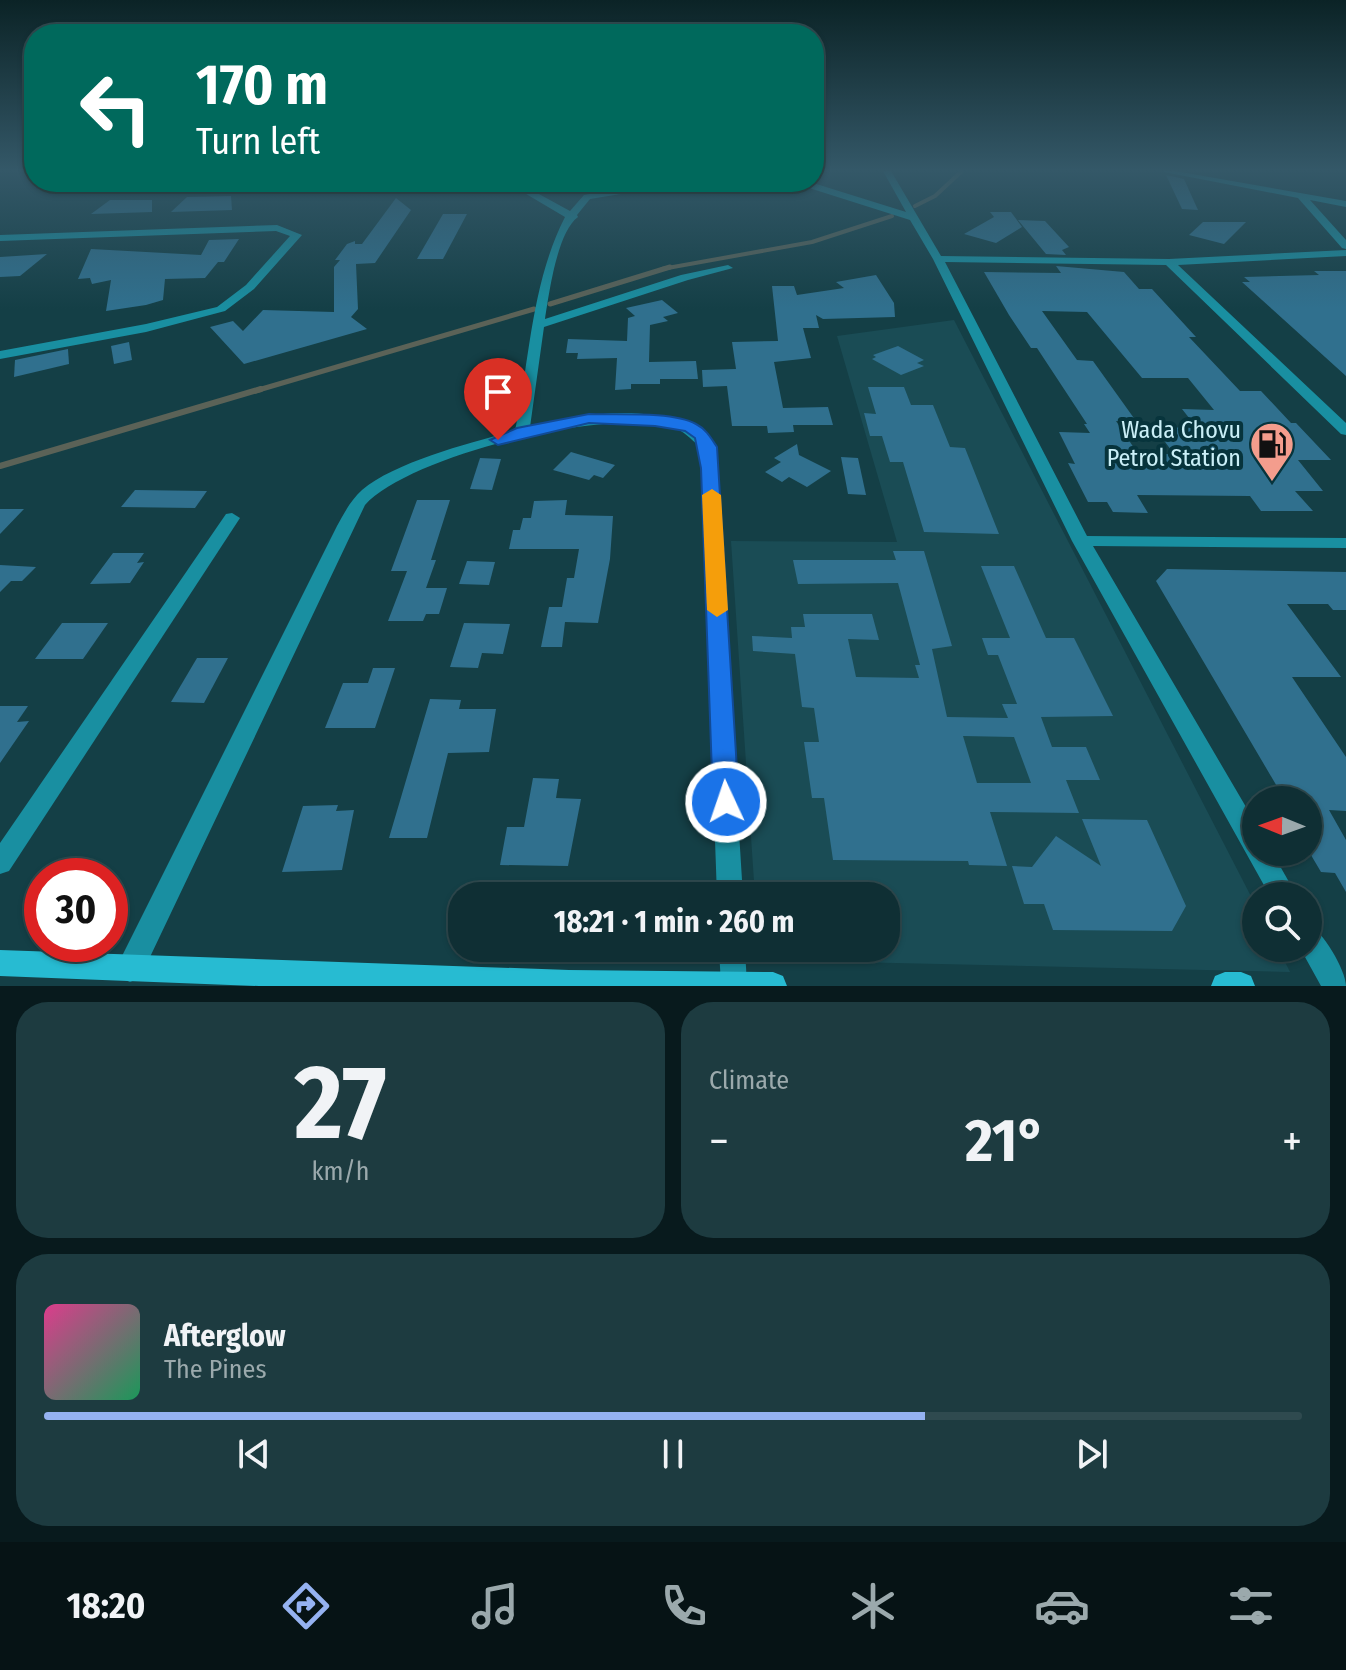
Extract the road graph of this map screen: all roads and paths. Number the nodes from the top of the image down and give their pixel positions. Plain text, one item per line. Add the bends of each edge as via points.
1 (573, 217) edge
2 (912, 217) edge
3 (1320, 217) edge
4 (915, 218) joint
5 (0, 238) edge
6 (1346, 246) edge
7 (1346, 253) edge
8 (938, 259) junction
9 (1169, 262) junction
10 (728, 268) dead end
11 (539, 325) junction
12 (0, 355) edge
13 (522, 431) junction
14 (1346, 431) edge
15 (232, 518) dead end
16 (1081, 541) junction
17 (1346, 543) edge
18 (1242, 822) edge
19 (0, 863) edge
20 (729, 882) edge
21 (733, 962) edge
22 (1322, 962) edge
23 (0, 963) edge
24 (130, 969) junction
25 (569, 985) edge
26 (734, 985) edge
27 (773, 986) edge
28 (1225, 986) edge
29 (1239, 986) edge
30 (1336, 986) edge

1 - 11 street via 541,297
2 - 4 street
3 - 6 street
4 - 8 street
5 - 12 street via 277,228 297,235 250,287 221,309
7 - 9 street
8 - 9 street
8 - 16 street
9 - 14 street
10 - 11 street
11 - 13 street
13 - 20 street via 577,419 626,419 690,427 708,447
13 - 24 street via 410,471 363,497
15 - 19 street
16 - 17 street
16 - 18 street
21 - 26 street
22 - 30 street
23 - 24 main road
24 - 25 main road
25 - 26 main road
26 - 27 main road
28 - 29 main road

